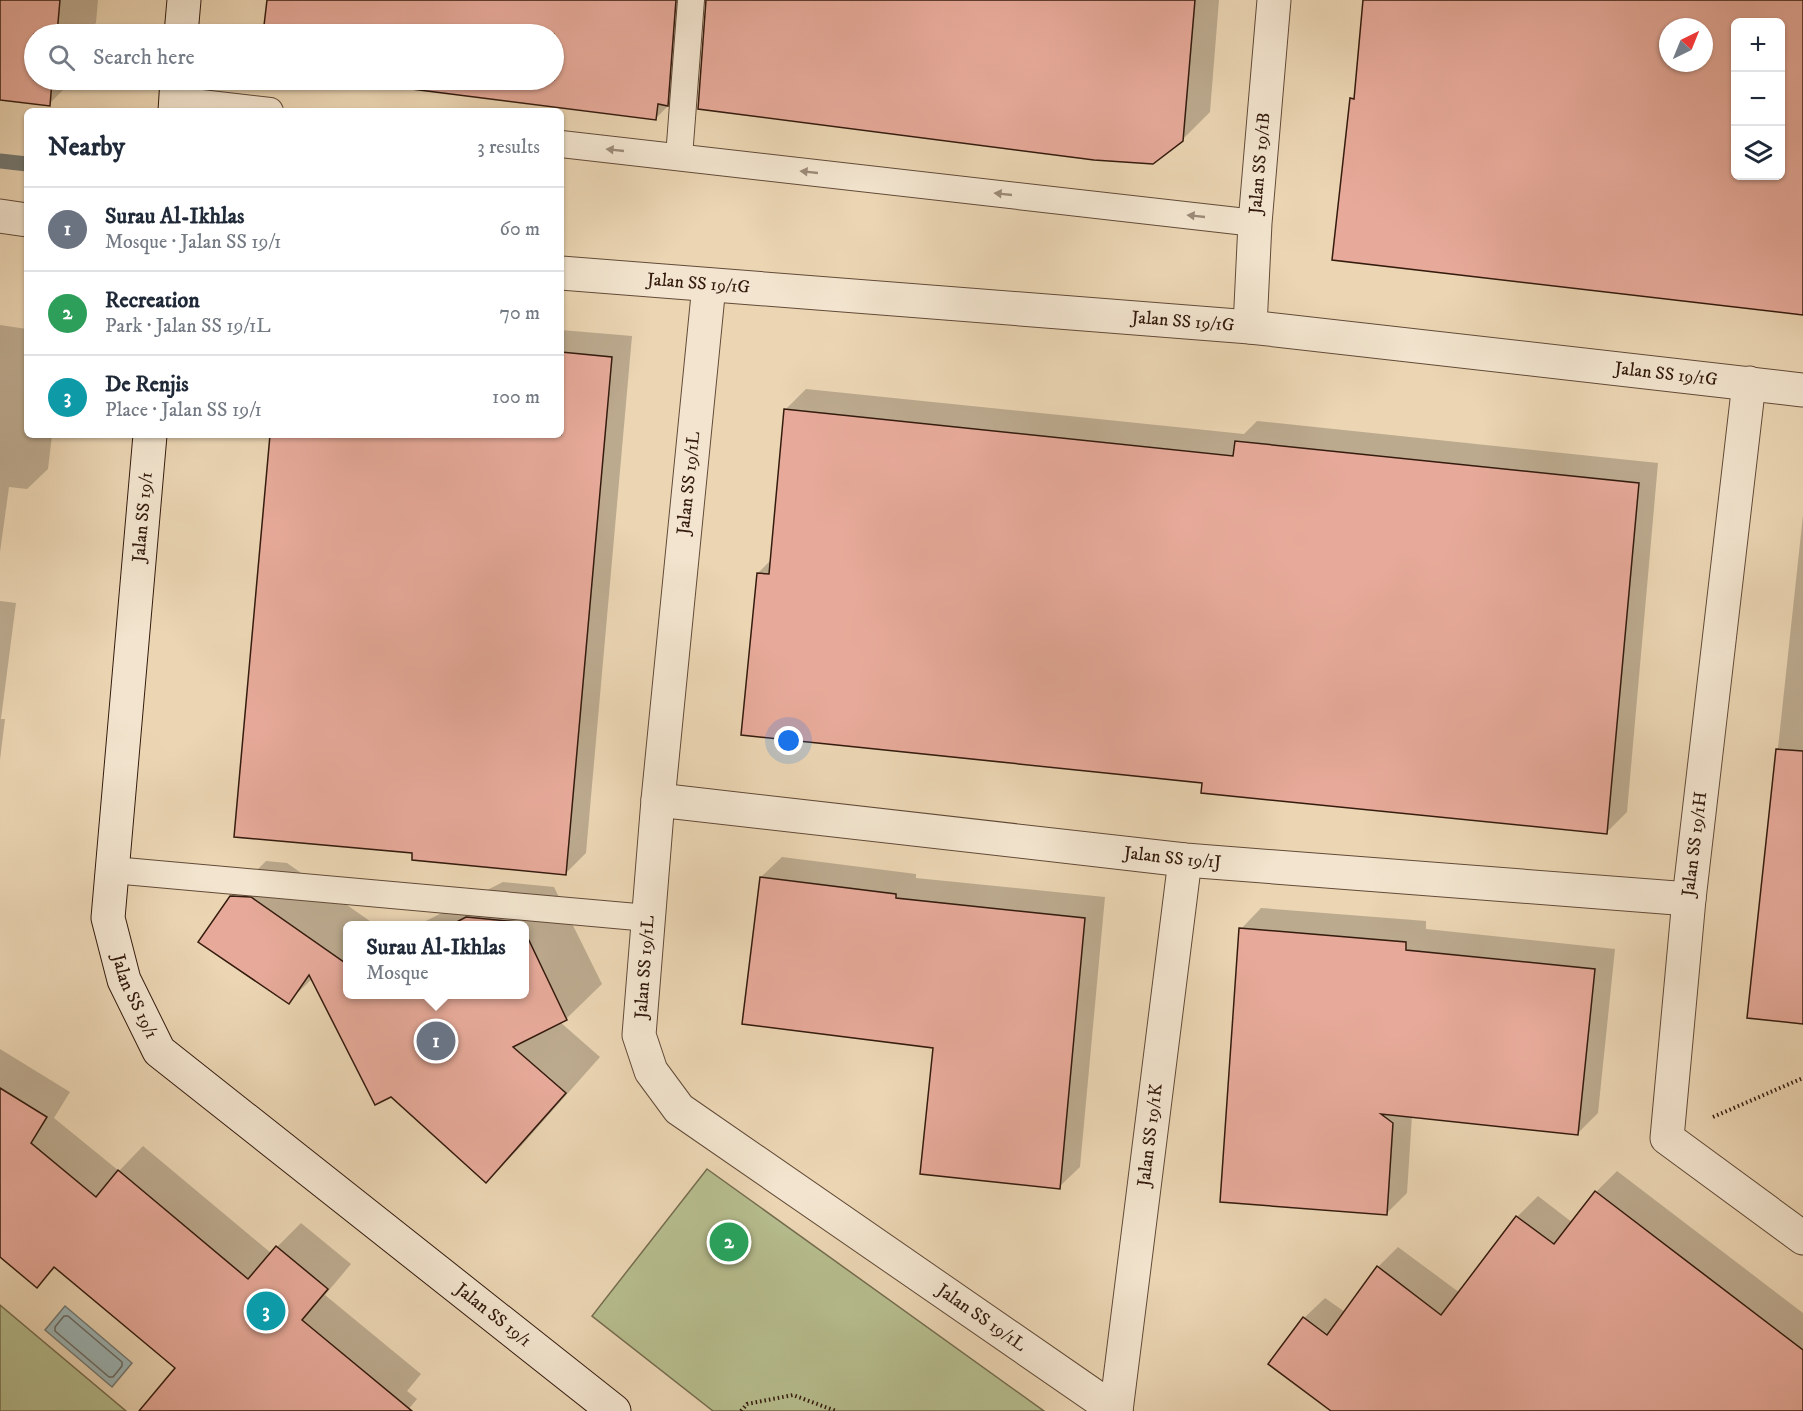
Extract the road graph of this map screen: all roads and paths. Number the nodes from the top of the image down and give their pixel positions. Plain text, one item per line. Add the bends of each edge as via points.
1 (184, 0) edge
2 (691, 0) edge
3 (1275, 0) edge
4 (182, 24) edge
5 (176, 97) edge
6 (250, 108) edge
7 (564, 144) edge
8 (679, 158) junction
9 (0, 216) edge
10 (24, 220) edge
11 (1255, 223) junction
12 (564, 273) edge
13 (709, 285) junction
14 (1250, 327) junction
15 (1749, 383) junction
16 (1803, 390) edge
17 (150, 438) edge
18 (658, 800) junction
19 (1185, 860) junction
20 (113, 870) junction
21 (1689, 899) junction
22 (648, 918) junction
23 (1803, 1078) edge
24 (1667, 1138) junction
25 (1803, 1238) edge
26 (614, 1411) edge
27 (741, 1411) edge
28 (836, 1411) edge
29 (1116, 1411) edge

1 - 4 street
2 - 8 lane
3 - 11 street, Jalan SS 19/1B
5 - 6 lane
8 -> 7 lane
11 -> 8 lane
9 - 10 street
11 - 14 street, Jalan SS 19/1B
12 - 13 street, Jalan SS 19/1G
13 - 14 street, Jalan SS 19/1G
13 - 18 street, Jalan SS 19/1L
14 - 15 street, Jalan SS 19/1G
15 - 16 street, Jalan SS 19/1G
15 - 21 street, Jalan SS 19/1H
17 - 20 street, Jalan SS 19/1
18 - 19 street, Jalan SS 19/1J
18 - 22 street, Jalan SS 19/1L
19 - 21 street, Jalan SS 19/1J
19 - 29 street, Jalan SS 19/1K
20 - 22 lane
20 - 26 street, Jalan SS 19/1 via 108,918 124,980 159,1051
21 - 24 street, Jalan SS 19/1H
22 - 29 street, Jalan SS 19/1L via 639,1035 651,1071 679,1109
23 - 24 path
24 - 25 street
27 - 28 path via 747,1404 793,1395

